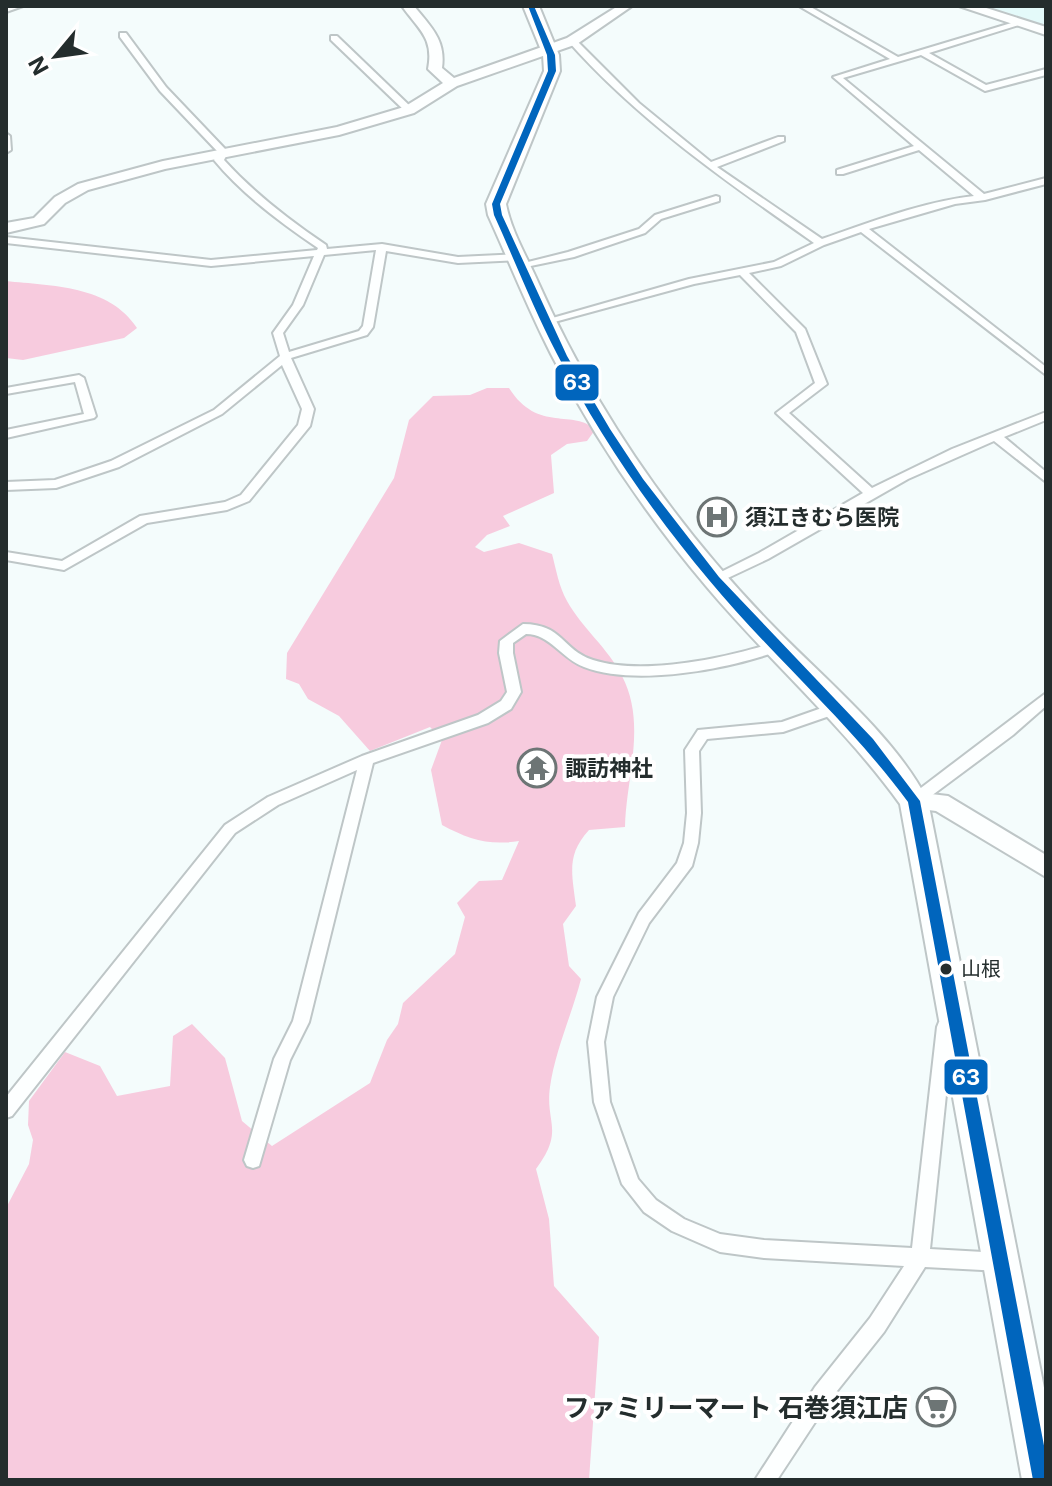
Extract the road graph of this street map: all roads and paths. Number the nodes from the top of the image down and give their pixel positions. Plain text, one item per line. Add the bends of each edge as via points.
1 (19, 6) edge
2 (408, 6) edge
3 (531, 6) edge
4 (626, 6) edge
5 (803, 6) edge
6 (966, 6) edge
7 (6, 10) edge
8 (1021, 23) junction
9 (1046, 31) edge
10 (123, 35) dead end
11 (334, 38) dead end
12 (560, 44) junction
13 (922, 52) junction
14 (898, 60) junction
15 (1046, 72) edge
16 (452, 83) junction
17 (409, 110) junction
18 (6, 136) edge
19 (781, 139) dead end
20 (919, 147) junction
21 (6, 150) edge
22 (223, 152) junction
23 (710, 166) junction
24 (840, 172) dead end
25 (1046, 181) edge
26 (981, 197) junction
27 (716, 199) dead end
28 (6, 228) edge
29 (862, 228) junction
30 (6, 240) edge
31 (821, 243) junction
32 (382, 247) junction
33 (322, 252) junction
34 (520, 261) junction
35 (742, 271) junction
36 (547, 321) junction
37 (285, 357) junction
38 (1046, 372) edge
39 (6, 391) edge
40 (1046, 416) edge
41 (6, 434) edge
42 (996, 436) junction
43 (1046, 478) edge
44 (6, 486) edge
45 (871, 494) junction
46 (6, 556) edge
47 (715, 580) junction
48 (776, 647) junction
49 (1046, 698) edge
50 (836, 708) junction
51 (367, 760) junction
52 (914, 801) junction
53 (1046, 867) edge
54 (949, 986) junction
55 (6, 1110) edge
56 (253, 1160) dead end
57 (920, 1258) junction
58 (1001, 1262) junction
59 (765, 1480) edge
60 (1042, 1480) edge

1 - 7 street
2 - 16 street via 435,41 435,69
3 - 12 highway
4 - 12 street
5 - 14 street
6 - 8 main road
8 - 9 main road
8 - 13 street
10 - 22 street via 163,89
11 - 17 street
12 - 16 street
12 - 23 street
12 - 34 highway via 496,204
13 - 14 street
13 - 15 street via 985,88
14 - 20 street via 837,78
16 - 17 street
17 - 22 street via 339,131
18 - 21 street
19 - 23 street
20 - 24 street
20 - 26 street
22 - 28 street via 83,187 39,221
22 - 33 street via 219,160 242,187 323,247
23 - 31 street
25 - 26 street
26 - 29 street
27 - 34 street via 570,255
29 - 31 street
29 - 38 street
30 - 33 street via 211,263
31 - 35 street via 777,264
32 - 33 street
32 - 34 street via 447,259
32 - 37 street via 363,333
33 - 37 street via 298,305 278,333
34 - 36 highway
35 - 36 street
35 - 45 street via 795,322 821,384 782,413
36 - 47 highway via 627,465
37 - 44 street via 218,412 115,464 56,484
37 - 46 street via 308,409 304,426 245,498 227,506 144,519 64,566
39 - 41 street via 79,378 90,416
40 - 42 street
42 - 43 street
42 - 45 street
45 - 47 street via 768,556
47 - 48 highway
48 - 50 highway
48 - 51 street via 717,662 611,668 572,655 548,633 523,629 507,641 514,692 506,705 483,719
49 - 52 street
50 - 52 highway via 885,757
50 - 57 street via 783,727 703,734 696,741 691,843 684,866 644,918 605,997 596,1042 597,1074 631,1184 650,1206 678,1225 720,1243
51 - 55 street via 256,809 230,829
51 - 56 street via 301,1022 282,1059
52 - 53 street via 940,802
52 - 54 highway
54 - 57 street
54 - 58 highway
57 - 58 street
57 - 59 street
58 - 60 highway

